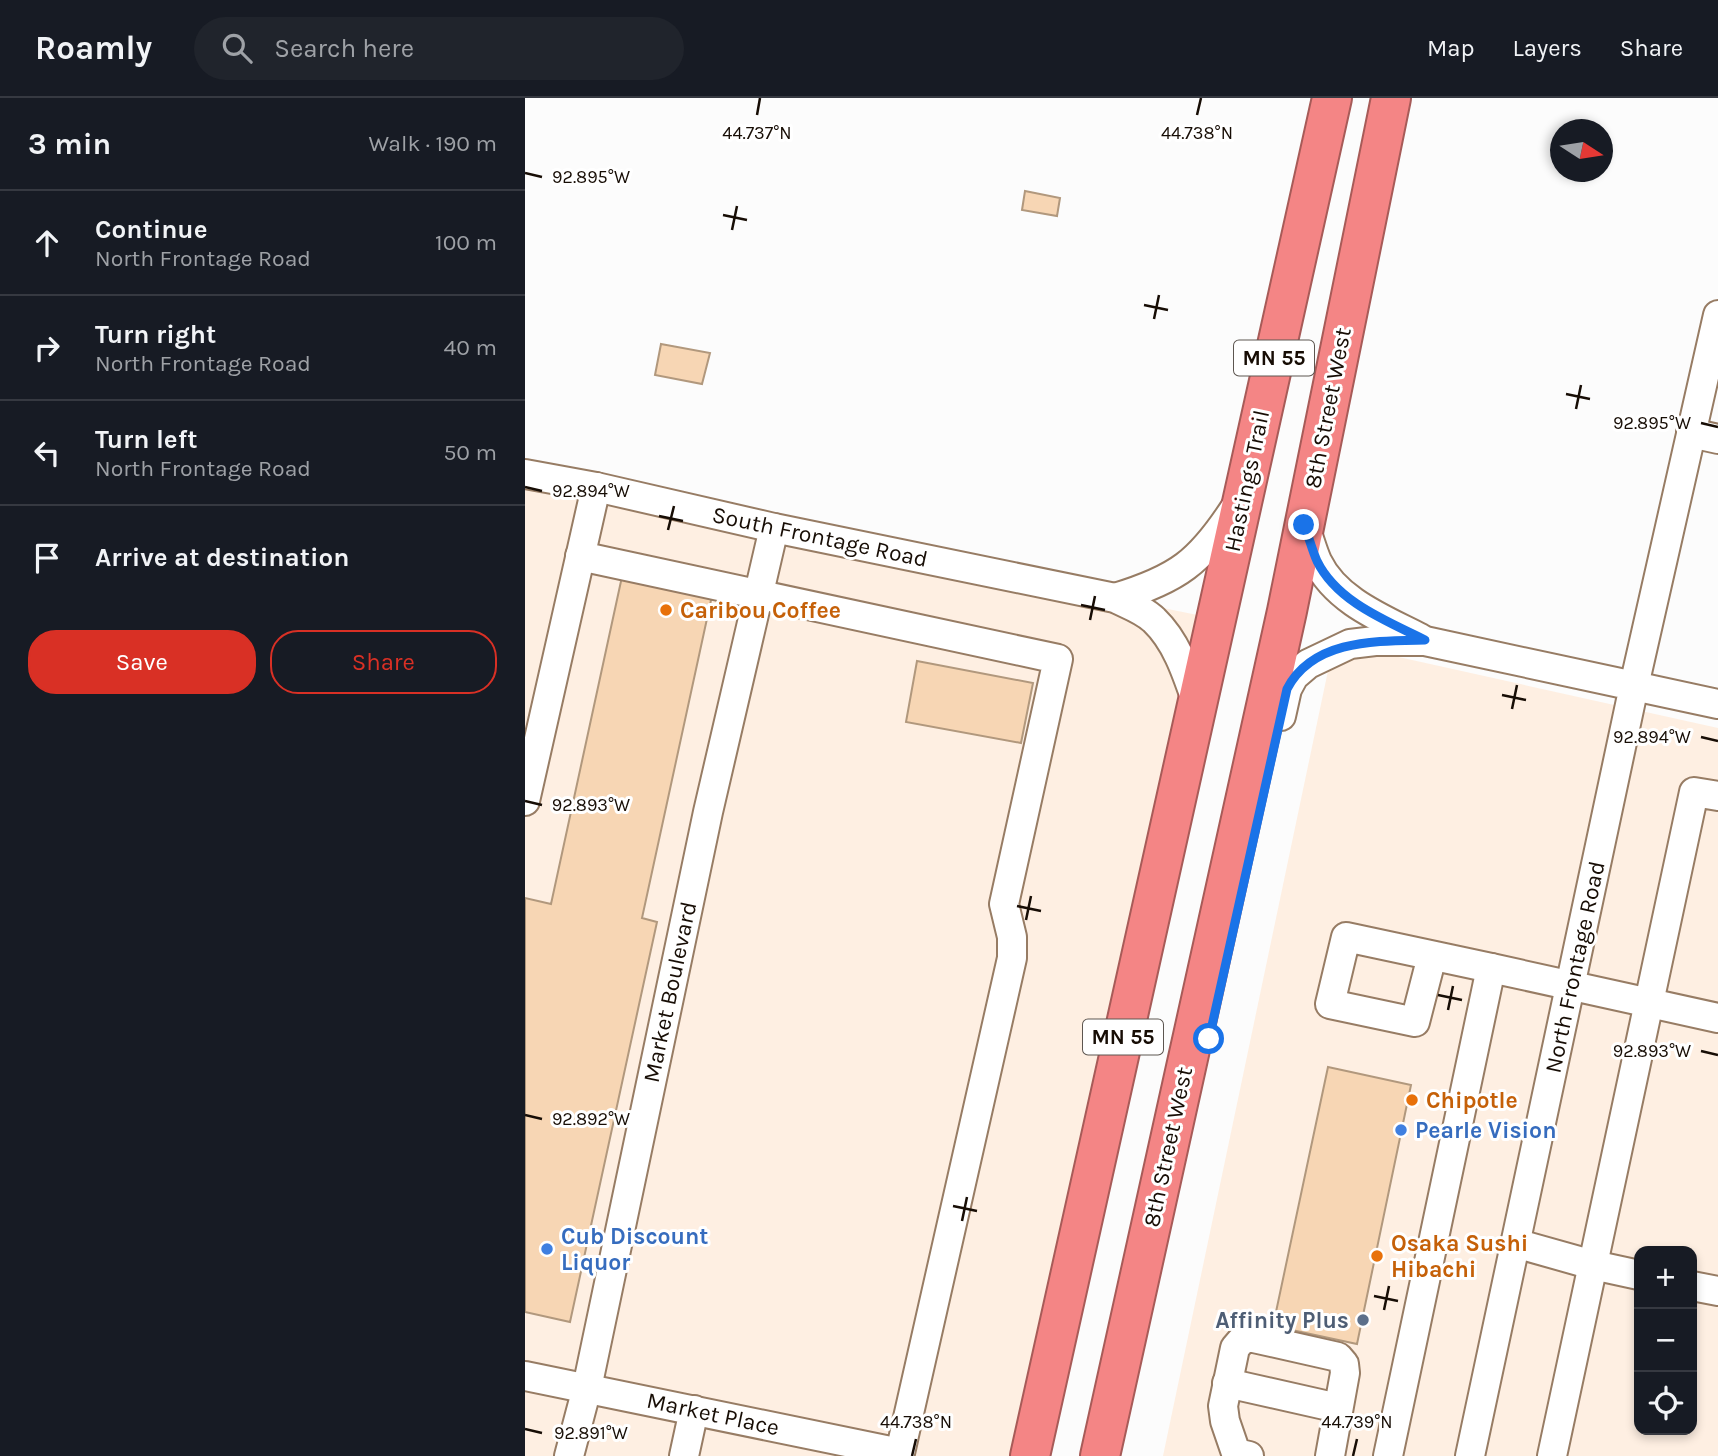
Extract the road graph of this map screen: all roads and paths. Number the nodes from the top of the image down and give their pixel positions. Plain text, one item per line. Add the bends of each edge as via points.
1 (1332, 98) edge
2 (1391, 98) edge
3 (1718, 315) edge
4 (1705, 436) edge
5 (525, 474) edge
6 (596, 487) junction
7 (1245, 491) junction
8 (1304, 525) junction
9 (774, 528) junction
10 (580, 556) junction
11 (759, 594) junction
12 (1115, 598) junction
13 (1425, 640) junction
14 (1634, 686) junction
15 (1718, 704) edge
16 (1198, 705) junction
17 (1718, 796) edge
18 (525, 802) edge
19 (1432, 956) dead end
20 (1491, 968) junction
21 (1570, 986) junction
22 (1649, 1003) junction
23 (1718, 1018) edge
24 (1153, 1216) junction
25 (1515, 1243) junction
26 (1593, 1265) junction
27 (1634, 1274) edge
28 (1697, 1287) edge
29 (1718, 1291) edge
30 (525, 1376) edge
31 (1227, 1383) junction
32 (587, 1388) junction
33 (1338, 1408) junction
34 (694, 1410) junction
35 (884, 1452) edge
36 (569, 1456) edge
37 (684, 1456) edge
38 (1030, 1456) edge
39 (1100, 1456) edge
40 (1249, 1456) edge
41 (1329, 1456) edge
42 (1388, 1456) edge
43 (1470, 1456) edge
44 (1552, 1456) edge

1 - 7 highway, Hastings Trail / MN 55
2 - 8 highway, 8th Street West / MN 55
3 - 4 street, North Frontage Road
4 - 14 street, North Frontage Road
5 - 6 street, South Frontage Road
6 - 9 street, South Frontage Road
6 - 10 street
7 - 12 street, South Frontage Road via 1213,542 1193,561 1147,589
7 - 16 highway, Hastings Trail / MN 55
8 - 13 street via 1318,562 1338,587 1361,607
8 - 24 highway, 8th Street West / MN 55
9 - 11 street, Market Boulevard
9 - 12 street, South Frontage Road
10 - 11 street
10 - 18 street
11 - 32 street, Market Boulevard via 708,812
11 - 35 street via 1058,659 1004,904 1012,958
12 - 16 street, South Frontage Road via 1153,618 1168,637
13 - 14 street
13 - 24 street via 1350,644 1308,664 1287,689 1209,1039
14 - 15 street
14 - 21 street, North Frontage Road
16 - 38 highway, MN 55
17 - 22 street via 1694,792
19 - 20 street
20 - 21 street
20 - 42 street
21 - 22 street
21 - 25 street, North Frontage Road
22 - 23 street
22 - 26 street
24 - 39 highway, 8th Street West / MN 55
25 - 26 street
25 - 43 street, North Frontage Road
26 - 27 street
26 - 44 street
28 - 29 street
30 - 32 street, Market Place
31 - 33 street
31 - 33 street via 1235,1348 1249,1337 1259,1339 1338,1357 1345,1373
31 - 40 street via 1225,1421 1236,1453
32 - 34 street, Market Place
32 - 36 street, Market Boulevard
33 - 41 street
34 - 35 street, Market Place
34 - 37 street

